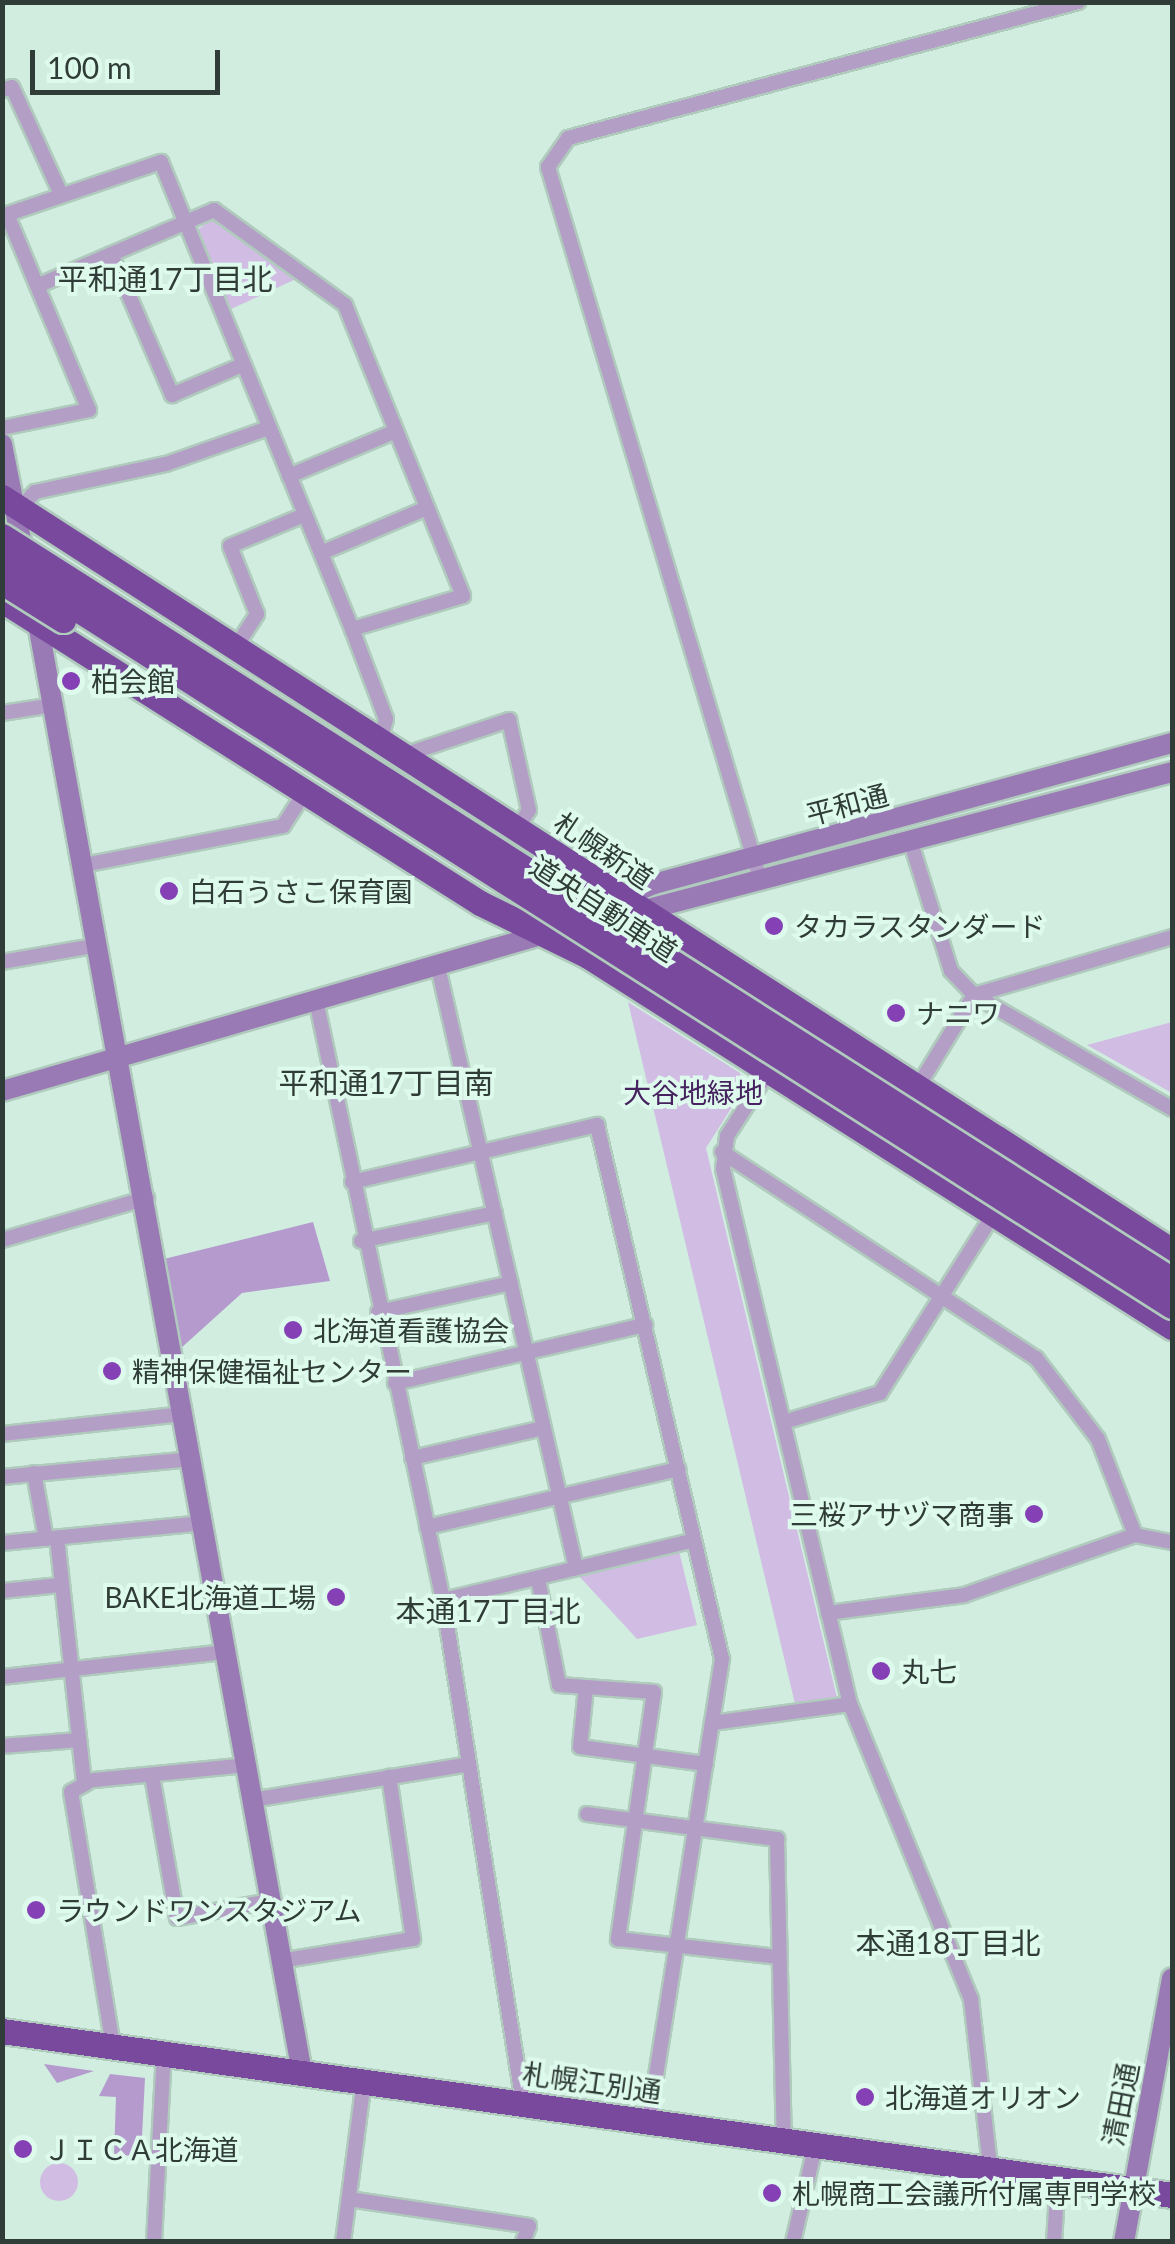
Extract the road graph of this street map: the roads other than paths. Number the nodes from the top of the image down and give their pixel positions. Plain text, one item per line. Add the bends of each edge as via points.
1 (1078, 2) edge
2 (2, 90) edge
3 (60, 194) junction
4 (4, 215) edge
5 (186, 222) junction
6 (111, 254) junction
7 (37, 286) junction
8 (242, 364) junction
9 (2, 428) edge
10 (268, 428) junction
11 (396, 431) junction
12 (2, 444) edge
13 (289, 476) junction
14 (10, 506) edge
15 (428, 508) junction
16 (304, 515) junction
17 (2, 536) edge
18 (321, 553) junction
19 (2, 562) edge
20 (2, 582) edge
21 (2, 600) edge
22 (38, 623) junction
23 (352, 629) junction
24 (237, 645) junction
25 (54, 705) junction
26 (2, 713) edge
27 (382, 738) junction
28 (1172, 743) edge
29 (407, 754) junction
30 (1172, 772) edge
31 (438, 774) junction
32 (305, 792) junction
33 (518, 828) junction
34 (910, 840) junction
35 (754, 858) junction
36 (84, 865) junction
37 (760, 879) junction
38 (617, 896) junction
39 (480, 903) junction
40 (644, 913) junction
41 (542, 934) junction
42 (1172, 937) edge
43 (99, 944) junction
44 (2, 962) edge
45 (438, 967) junction
46 (974, 995) junction
47 (316, 1000) junction
48 (120, 1058) junction
49 (769, 1071) junction
50 (917, 1088) junction
51 (2, 1091) edge
52 (1172, 1109) edge
53 (481, 1152) junction
54 (722, 1152) junction
55 (352, 1182) junction
56 (146, 1198) junction
57 (496, 1213) junction
58 (994, 1215) junction
59 (2, 1240) edge
60 (361, 1241) junction
61 (1172, 1251) edge
62 (1172, 1280) edge
63 (511, 1284) junction
64 (944, 1294) junction
65 (1172, 1306) edge
66 (378, 1312) junction
67 (645, 1325) junction
68 (1172, 1327) edge
69 (526, 1356) junction
70 (396, 1383) junction
71 (184, 1414) junction
72 (784, 1422) junction
73 (544, 1428) junction
74 (2, 1434) edge
75 (412, 1458) junction
76 (192, 1459) junction
77 (678, 1469) junction
78 (34, 1472) junction
79 (2, 1477) edge
80 (559, 1498) junction
81 (203, 1524) junction
82 (427, 1526) junction
83 (1135, 1535) junction
84 (51, 1538) junction
85 (694, 1540) junction
86 (1172, 1542) edge
87 (2, 1543) edge
88 (576, 1568) junction
89 (538, 1578) junction
90 (60, 1585) junction
91 (2, 1591) edge
92 (443, 1600) junction
93 (828, 1613) junction
94 (226, 1652) junction
95 (72, 1671) junction
96 (2, 1677) edge
97 (586, 1687) junction
98 (850, 1704) junction
99 (712, 1723) junction
100 (79, 1740) junction
101 (2, 1746) edge
102 (646, 1755) junction
103 (469, 1764) junction
104 (706, 1764) junction
105 (246, 1765) junction
106 (152, 1776) junction
107 (388, 1777) junction
108 (87, 1784) junction
109 (252, 1800) junction
110 (588, 1814) dead end
111 (636, 1820) junction
112 (697, 1826) junction
113 (270, 1901) junction
114 (680, 1950) junction
115 (780, 1957) junction
116 (280, 1961) junction
117 (1172, 1978) edge
118 (2, 2031) edge
119 (113, 2047) junction
120 (164, 2054) junction
121 (302, 2072) junction
122 (364, 2080) junction
123 (523, 2103) junction
124 (649, 2120) junction
125 (784, 2138) junction
126 (816, 2144) junction
127 (990, 2167) junction
128 (1058, 2179) junction
129 (1133, 2189) junction
130 (1172, 2195) edge
131 (348, 2198) junction
132 (154, 2242) edge
133 (343, 2242) edge
134 (523, 2242) edge
135 (793, 2242) edge
136 (1054, 2242) edge
137 (1124, 2242) edge

1 - 35 street via 568,138 548,167
2 - 3 street via 12,87
3 - 4 street
3 - 5 street via 160,162
4 - 7 street
5 - 6 street
5 - 8 street
5 - 11 street via 214,210 345,306
6 - 7 street
6 - 8 street via 172,395
7 - 9 street via 89,410
8 - 10 street
10 - 13 street
10 - 14 street via 166,464 35,492
11 - 13 street
11 - 15 street
12 - 14 street
13 - 16 street
14 - 22 street
14 - 24 highway, 札幌新道
14 - 31 highway via 126,594 396,766
15 - 18 street
15 - 23 street via 463,596
16 - 18 street
16 - 24 street via 230,546 257,614
17 - 62 highway, 道央自動車道, bridge
18 - 23 street
19 - 65 highway, 道央自動車道, bridge
20 - 39 highway, bridge via 438,860
21 - 22 highway
22 - 25 street
22 - 32 highway
23 - 27 street via 386,719
24 - 27 highway, 札幌新道
25 - 26 street
25 - 36 street
27 - 29 highway, 札幌新道
28 - 35 street, 平和通
29 - 31 highway, 札幌新道
29 - 33 street via 509,720 529,810
30 - 34 street, 平和通
31 - 33 highway, 札幌新道
32 - 36 street via 283,826
32 - 39 highway
33 - 38 highway, 札幌新道
34 - 37 street, 平和通
34 - 46 street via 950,971
35 - 37 street
35 - 38 street, 平和通
36 - 43 street
37 - 40 street, 平和通
38 - 40 highway, 札幌新道
38 - 41 street, 平和通
39 - 41 highway
40 - 41 street, 平和通
40 - 50 highway, 札幌新道
41 - 45 street, 平和通
41 - 49 highway
42 - 46 street
43 - 44 street
43 - 48 street
45 - 47 street, 平和通
45 - 53 street
46 - 50 street
46 - 52 street
47 - 48 street, 平和通
47 - 55 street
48 - 51 street, 平和通
48 - 56 street
49 - 54 street
49 - 58 highway
50 - 61 highway, 札幌新道
53 - 55 street
53 - 57 street
53 - 67 street via 597,1125
54 - 64 street
54 - 72 street
55 - 60 street
56 - 59 street
56 - 71 street
57 - 60 street
57 - 63 street
58 - 64 street
58 - 68 highway
60 - 66 street
63 - 66 street
63 - 69 street
64 - 72 street via 880,1393
64 - 83 street via 1016,1340 1070,1395 1103,1450
66 - 70 street
67 - 69 street
67 - 77 street
69 - 70 street
69 - 73 street
70 - 75 street
71 - 74 street
71 - 76 street
72 - 93 street
73 - 75 street
73 - 80 street
75 - 82 street
76 - 78 street
76 - 81 street
77 - 80 street
77 - 85 street
78 - 79 street
78 - 84 street
80 - 82 street
80 - 88 street
81 - 84 street
81 - 94 street
82 - 92 street
83 - 86 street
83 - 93 street via 964,1594
84 - 87 street
84 - 90 street
85 - 88 street
85 - 99 street via 722,1659
88 - 89 street
89 - 92 street
89 - 97 street via 559,1685
90 - 91 street
90 - 95 street
92 - 103 street
93 - 98 street
94 - 95 street
94 - 105 street
95 - 96 street
95 - 100 street
97 - 102 street via 580,1747
97 - 102 street via 654,1692
98 - 99 street
98 - 127 street via 971,1999
99 - 104 street
100 - 101 street
100 - 108 street
102 - 104 street
102 - 111 street
103 - 107 street
103 - 123 street
104 - 112 street
105 - 106 street
105 - 109 street
106 - 108 street
106 - 113 street via 176,1918
107 - 109 street
107 - 116 street via 414,1939
108 - 119 street via 71,1792
109 - 113 street
110 - 111 street
111 - 112 street
111 - 114 street via 618,1940
112 - 114 street
112 - 115 street via 777,1839
113 - 116 street
114 - 115 street
114 - 124 street
115 - 125 street
116 - 121 street
117 - 129 street, 清田通
118 - 119 highway, 札幌江別通
119 - 120 highway, 札幌江別通
120 - 121 highway, 札幌江別通
120 - 132 street
121 - 122 highway, 札幌江別通
122 - 123 highway, 札幌江別通
122 - 131 street
123 - 124 highway, 札幌江別通
124 - 125 highway, 札幌江別通
125 - 126 highway, 札幌江別通
126 - 127 highway, 札幌江別通
126 - 135 street
127 - 128 highway, 札幌江別通
128 - 129 highway, 札幌江別通
128 - 136 street
129 - 130 highway, 札幌江別通
129 - 137 street, 清田通
131 - 133 street
131 - 134 street via 528,2226

